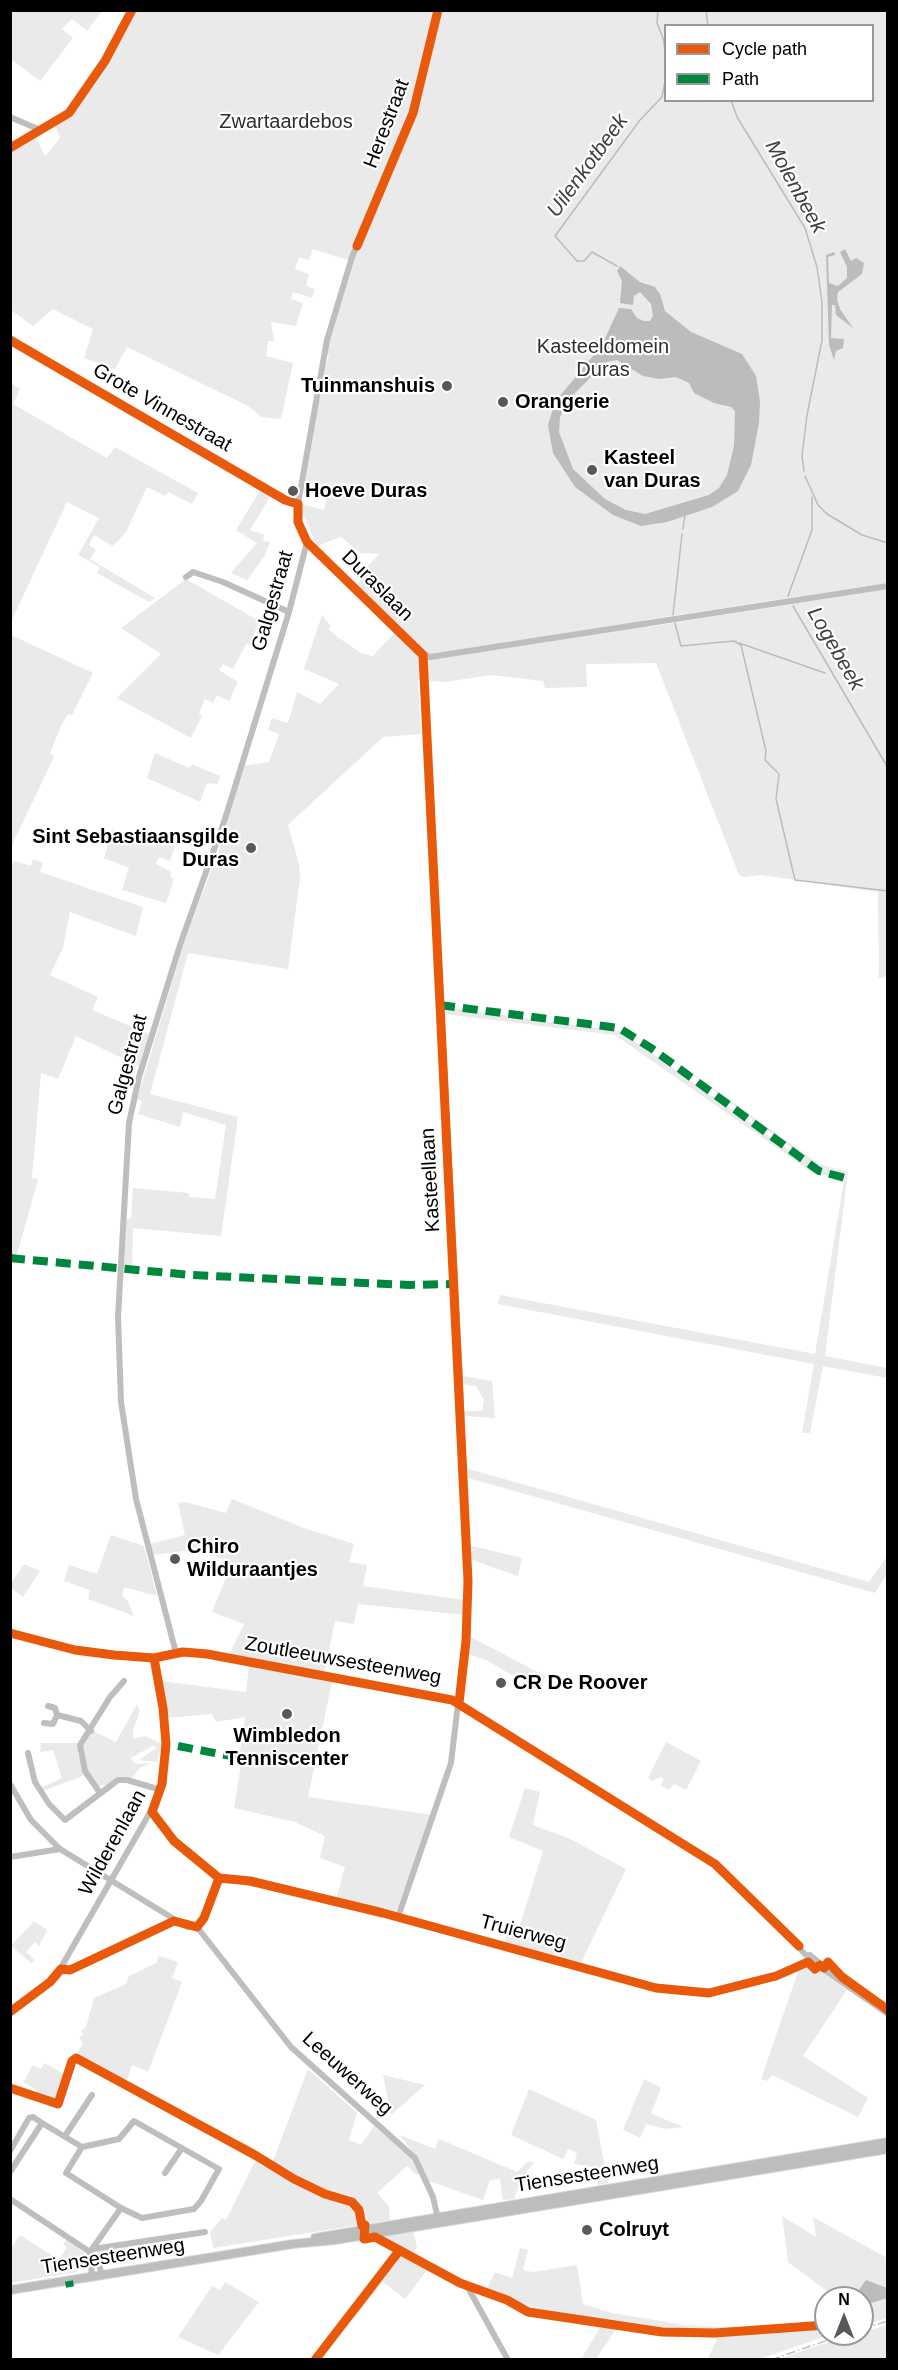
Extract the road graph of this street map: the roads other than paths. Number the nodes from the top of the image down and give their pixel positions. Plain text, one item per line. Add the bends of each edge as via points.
1 (132, 10) edge
2 (438, 10) edge
3 (10, 117) edge
4 (38, 129) junction
5 (10, 148) edge
6 (10, 340) edge
7 (298, 504) junction
8 (307, 542) junction
9 (186, 577) dead end
10 (888, 586) edge
11 (289, 612) junction
12 (423, 655) junction
13 (10, 1633) edge
14 (176, 1653) junction
15 (154, 1658) junction
16 (124, 1681) dead end
17 (459, 1703) junction
18 (48, 1706) dead end
19 (57, 1715) junction
20 (44, 1723) dead end
21 (91, 1731) junction
22 (28, 1753) dead end
23 (10, 1784) edge
24 (161, 1790) junction
25 (100, 1793) junction
26 (152, 1812) junction
27 (60, 1849) junction
28 (10, 1857) edge
29 (219, 1878) junction
30 (111, 1882) junction
31 (398, 1917) junction
32 (174, 1921) junction
33 (197, 1928) junction
34 (812, 1958) junction
35 (61, 1969) junction
36 (10, 2012) edge
37 (888, 2014) edge
38 (92, 2095) dead end
39 (42, 2123) junction
40 (65, 2136) junction
41 (888, 2142) edge
42 (82, 2147) junction
43 (182, 2148) junction
44 (888, 2148) edge
45 (10, 2151) edge
46 (13, 2162) edge
47 (10, 2172) edge
48 (165, 2173) dead end
49 (10, 2199) edge
50 (121, 2208) junction
51 (438, 2220) junction
52 (374, 2230) junction
53 (204, 2232) dead end
54 (91, 2251) junction
55 (399, 2251) junction
56 (102, 2275) junction
57 (92, 2277) junction
58 (10, 2290) edge
59 (315, 2360) edge
60 (508, 2360) edge

1 - 4 street via 105,61 69,113
2 - 7 street, Herestraat via 413,113 352,257 336,307
3 - 4 street
4 - 5 street
6 - 7 street, Grote Vinnestraat
7 - 8 street, Galgestraat via 298,522
8 - 11 street, Galgestraat
8 - 12 street, Duraslaan
9 - 11 street via 193,572 223,582
10 - 12 street via 438,656
11 - 14 street, Galgestraat via 225,819 168,984 129,1123 118,1317 121,1402 135,1491
12 - 17 street, Kasteellaan via 468,1581
13 - 15 street, Zoutleeuwsesteenweg via 75,1650
14 - 15 street, Zoutleeuwsesteenweg
14 - 17 street, Zoutleeuwsesteenweg via 207,1654 426,1693
15 - 24 street, Wilderenlaan via 165,1728 166,1761
16 - 21 street
17 - 31 street, Kasteellaan via 449,1771
17 - 34 street, Zoutleeuwsesteenweg via 715,1864
18 - 19 street via 55,1708
19 - 20 street via 53,1724
19 - 21 street via 81,1720
21 - 25 street via 81,1742 80,1754 85,1771
22 - 25 street via 35,1782 65,1820
23 - 27 street via 31,1820
24 - 25 street via 122,1779
24 - 26 street, Wilderenlaan
26 - 29 street via 174,1841
26 - 30 street, Wilderenlaan
27 - 28 street
27 - 30 street
29 - 31 street, Truierweg via 250,1881
29 - 33 street
30 - 32 street
30 - 35 street, Wilderenlaan
31 - 34 street, Truierweg via 682,1992 718,1991 776,1977
32 - 33 street
32 - 35 street via 70,1970
33 - 51 street, Leeuwerweg via 297,2054 415,2158 433,2197
34 - 37 street, Zoutleeuwsesteenweg
35 - 36 street, Wilderenlaan
38 - 40 street
39 - 40 street
39 - 45 street via 28,2118
39 - 46 street
40 - 42 street
41 - 51 main road, Tiensesteenweg
42 - 43 street via 118,2139 134,2121
42 - 50 street via 66,2173
43 - 48 street
43 - 50 street via 219,2169 197,2207 142,2218
44 - 51 main road, Tiensesteenweg
46 - 47 street
49 - 54 street
50 - 54 street
51 - 52 main road, Tiensesteenweg
52 - 55 street via 378,2240
52 - 56 main road, Tiensesteenweg
53 - 54 street
54 - 56 street
54 - 57 street
55 - 59 street
55 - 60 street via 467,2286
56 - 57 main road, Tiensesteenweg
57 - 58 main road, Tiensesteenweg

